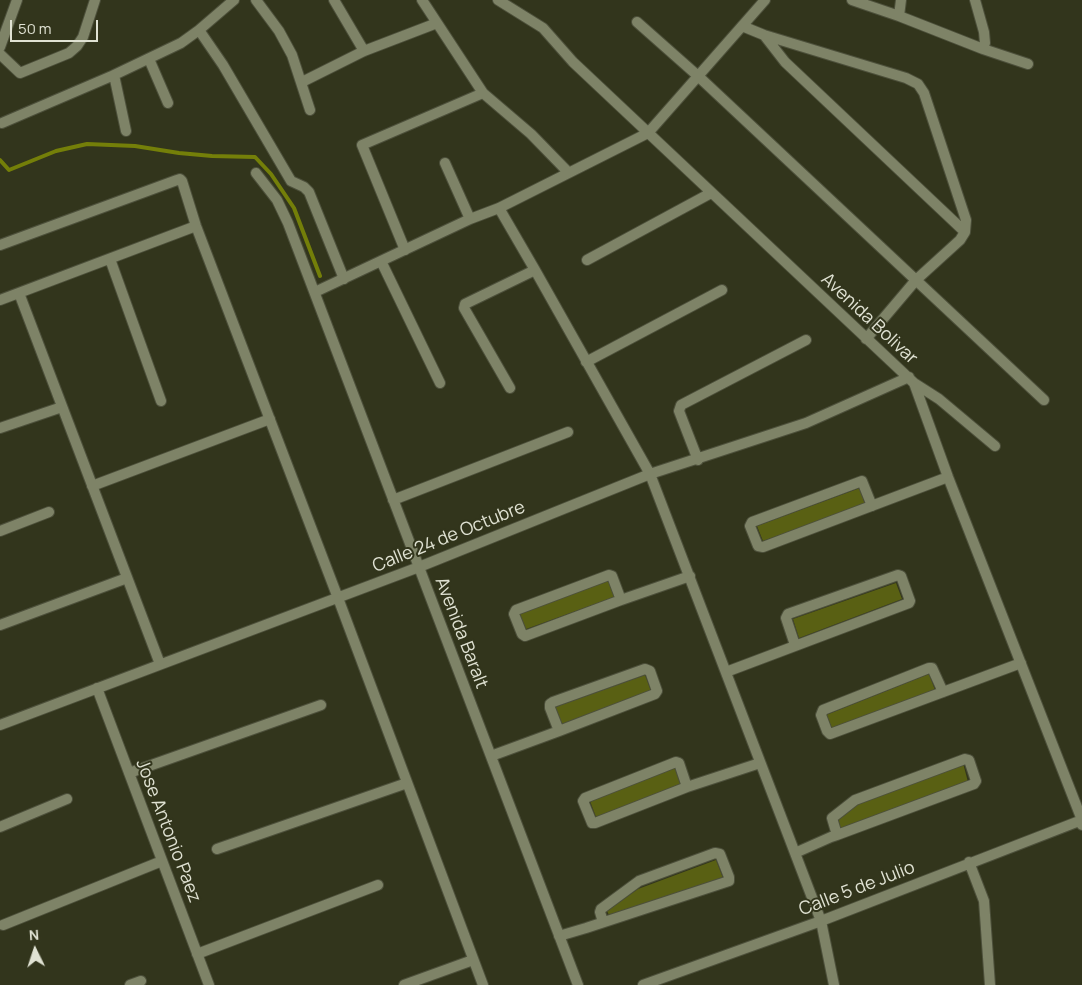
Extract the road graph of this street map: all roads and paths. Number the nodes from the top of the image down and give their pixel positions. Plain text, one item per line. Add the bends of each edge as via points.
1 (17, 0) edge
2 (95, 0) edge
3 (234, 0) edge
4 (256, 0) edge
5 (334, 0) edge
6 (498, 0) edge
7 (765, 0) edge
8 (852, 0) edge
9 (901, 0) edge
10 (975, 0) edge
11 (426, 2) edge
12 (899, 16) junction
13 (637, 22) dead end
14 (437, 23) junction
15 (742, 26) junction
16 (199, 30) junction
17 (764, 35) junction
18 (0, 47) edge
19 (983, 49) junction
20 (364, 51) junction
21 (0, 54) edge
22 (150, 58) junction
23 (1028, 64) dead end
24 (114, 75) junction
25 (698, 76) junction
26 (302, 82) junction
27 (483, 93) junction
28 (168, 103) dead end
29 (310, 110) dead end
30 (2, 123) dead end
31 (126, 131) dead end
32 (648, 133) junction
33 (445, 162) dead end
34 (568, 172) junction
35 (256, 173) dead end
36 (711, 193) junction
37 (498, 208) junction
38 (470, 219) junction
39 (196, 226) junction
40 (965, 232) junction
41 (0, 245) edge
42 (405, 250) junction
43 (110, 259) junction
44 (587, 260) dead end
45 (381, 262) junction
46 (536, 270) junction
47 (344, 279) junction
48 (916, 280) junction
49 (722, 290) dead end
50 (315, 292) junction
51 (19, 293) junction
52 (0, 300) edge
53 (866, 339) junction
54 (806, 340) dead end
55 (586, 362) junction
56 (911, 380) junction
57 (440, 383) dead end
58 (510, 388) dead end
59 (161, 400) dead end
60 (1044, 400) dead end
61 (62, 406) junction
62 (270, 419) junction
63 (0, 428) edge
64 (568, 432) dead end
65 (995, 446) dead end
66 (698, 460) junction
67 (650, 474) junction
68 (948, 477) junction
69 (92, 486) junction
70 (394, 500) junction
71 (872, 506) junction
72 (49, 512) dead end
73 (0, 531) edge
74 (419, 567) junction
75 (690, 576) junction
76 (127, 578) junction
77 (338, 598) junction
78 (621, 600) junction
79 (0, 625) edge
80 (795, 644) junction
81 (1020, 662) junction
82 (160, 664) junction
83 (726, 672) junction
84 (97, 688) junction
85 (942, 692) junction
86 (321, 705) dead end
87 (0, 725) edge
88 (559, 731) junction
89 (491, 756) junction
90 (760, 763) junction
91 (130, 773) junction
92 (407, 783) junction
93 (687, 787) junction
94 (67, 799) dead end
95 (1082, 820) edge
96 (1082, 825) edge
97 (0, 826) edge
98 (837, 835) junction
99 (217, 849) dead end
100 (794, 853) junction
101 (162, 861) junction
102 (970, 862) junction
103 (378, 885) dead end
104 (603, 922) junction
105 (820, 922) junction
106 (3, 925) dead end
107 (559, 936) junction
108 (197, 954) junction
109 (473, 960) junction
110 (141, 981) dead end
111 (130, 985) edge
112 (209, 985) edge
113 (404, 985) edge
114 (483, 985) edge
115 (578, 985) edge
116 (643, 985) edge
117 (834, 985) edge
118 (990, 985) edge

1 - 18 street
2 - 21 street via 83,37 69,53 20,73
3 - 16 street
4 - 26 street via 279,31
5 - 20 street
6 - 32 street, Avenida Bolivar via 543,28 573,62
7 - 15 street
8 - 12 street
9 - 12 street
10 - 19 street via 984,32
11 - 14 street
12 - 19 street
13 - 25 street
14 - 20 street
14 - 27 street
15 - 17 street
15 - 25 street
16 - 22 street
16 - 47 street via 291,181 309,192
17 - 40 street via 785,62
17 - 40 street via 918,84 924,93 966,220
19 - 23 street
20 - 26 street
22 - 24 street
22 - 28 street
24 - 30 street
24 - 31 street
25 - 32 street
25 - 48 street
26 - 29 street
27 - 34 street via 531,134
27 - 42 street via 362,145
32 - 34 street
32 - 36 street, Avenida Bolivar
33 - 38 street
34 - 37 street
35 - 50 street, Avenida Baralt via 277,200
36 - 44 street
36 - 53 street, Avenida Bolivar
37 - 38 street
37 - 46 street
38 - 42 street
39 - 41 street via 180,179
39 - 43 street
39 - 62 street
40 - 48 street
42 - 45 street
43 - 51 street
43 - 59 street
45 - 47 street
45 - 57 street
46 - 55 street
46 - 58 street via 465,304 464,308
47 - 50 street
48 - 53 street
48 - 60 street
49 - 55 street
50 - 70 street, Avenida Baralt
51 - 52 street
51 - 61 street
53 - 56 street, Avenida Bolivar
54 - 66 street via 681,406 679,411
55 - 67 street
56 - 65 street
56 - 66 street, Calle 24 de Octubre
56 - 68 street, Avenida Bolivar
61 - 63 street
61 - 69 street
62 - 69 street
62 - 77 street
64 - 70 street
66 - 67 street, Calle 24 de Octubre
67 - 74 street, Calle 24 de Octubre
67 - 75 street
68 - 71 street
68 - 81 street, Avenida Bolivar
69 - 76 street
70 - 74 street, Avenida Baralt
71 - 71 street via 762,547 758,546 750,526 752,522 862,481
72 - 73 street
74 - 77 street, Calle 24 de Octubre
74 - 89 street, Avenida Baralt
75 - 78 street
75 - 83 street
76 - 79 street
76 - 82 street
77 - 82 street, Calle 24 de Octubre
77 - 92 street
78 - 78 street via 525,636 514,614 516,610 609,575
80 - 80 street via 909,603 901,576 788,614 786,618
80 - 83 street
81 - 85 street
81 - 95 street, Avenida Bolivar
82 - 84 street, Calle 24 de Octubre
83 - 90 street
84 - 87 street, Calle 24 de Octubre
84 - 91 street, Jose Antonio Paez
85 - 85 street via 830,734 821,715 822,710 929,668 933,670
86 - 91 street
88 - 88 street via 654,694 657,691 650,671 645,669 553,702 550,708
88 - 89 street
89 - 107 street, Avenida Baralt
90 - 93 street
90 - 100 street
91 - 101 street, Jose Antonio Paez
92 - 99 street
92 - 109 street
93 - 93 street via 595,823 584,801 676,762
94 - 97 street
95 - 96 street, Avenida Bolivar
95 - 102 street, Calle 5 de Julio
98 - 98 street via 974,784 976,780 969,760 964,759 854,800 832,818
98 - 100 street
100 - 105 street
101 - 106 street
101 - 108 street, Jose Antonio Paez
102 - 105 street, Calle 5 de Julio
102 - 118 street via 984,901
103 - 108 street
104 - 104 street via 729,881 720,854 715,853 639,881 601,909
104 - 107 street
105 - 116 street, Calle 5 de Julio
105 - 117 street
107 - 115 street, Avenida Baralt
108 - 112 street, Jose Antonio Paez
109 - 113 street
109 - 114 street
110 - 111 street

